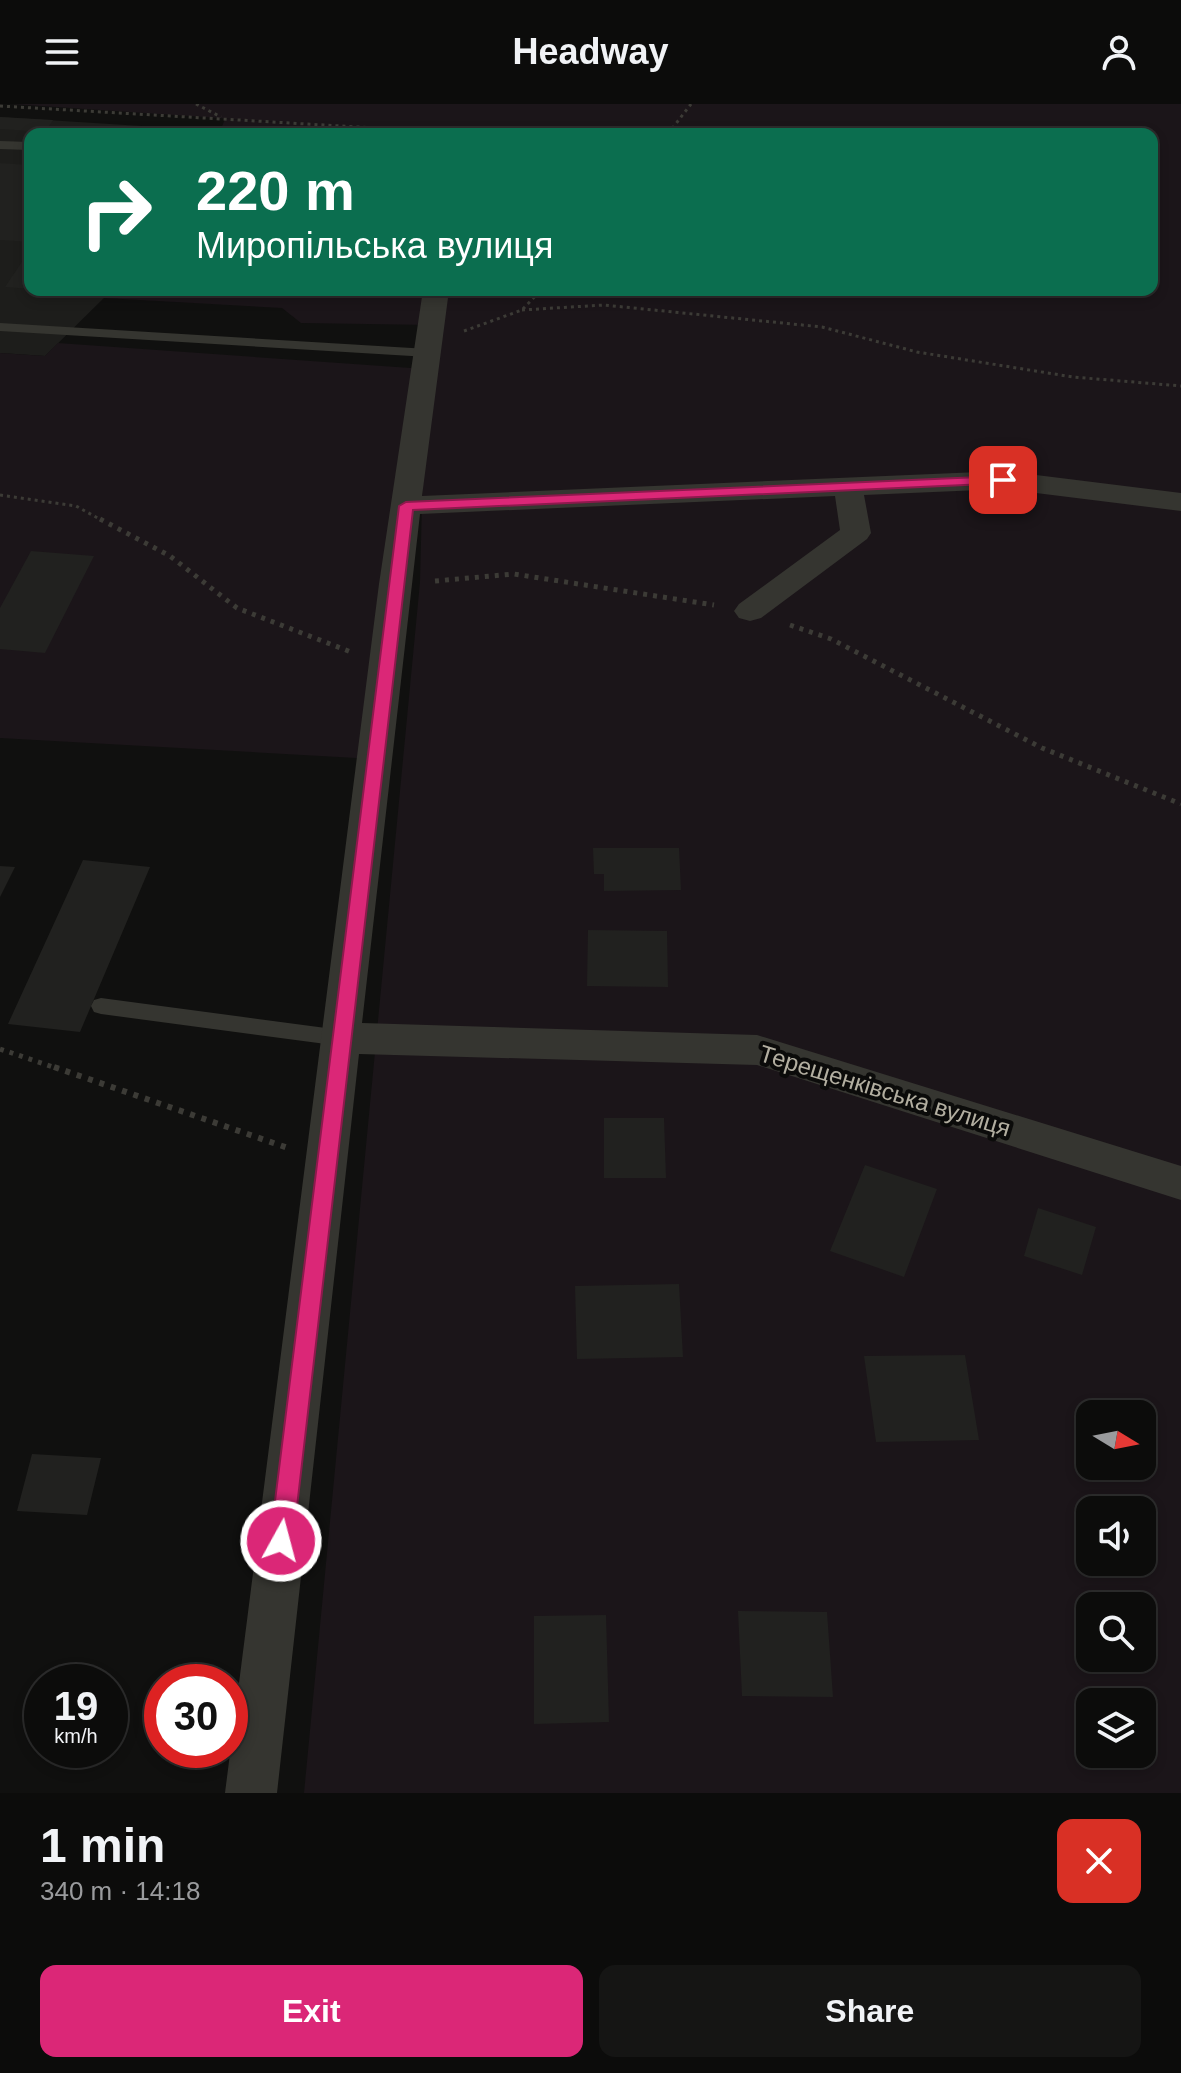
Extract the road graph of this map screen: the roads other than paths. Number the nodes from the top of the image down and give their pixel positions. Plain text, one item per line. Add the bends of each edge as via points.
1 (0, 145) edge
2 (24, 146) edge
3 (435, 296) edge
4 (0, 327) edge
5 (428, 348) junction
6 (848, 487) junction
7 (1181, 502) edge
8 (406, 506) junction
9 (750, 611) road end
10 (101, 1006) dead end
11 (341, 1038) junction
12 (1181, 1183) edge
13 (251, 1793) edge

1 - 2 lane
3 - 5 street
4 - 5 lane
5 - 8 street
6 - 7 street via 1003,480
6 - 8 street
6 - 9 street via 856,533
8 - 11 street
10 - 11 lane
11 - 12 street, Терещенківська вулиця via 757,1050
11 - 13 street

